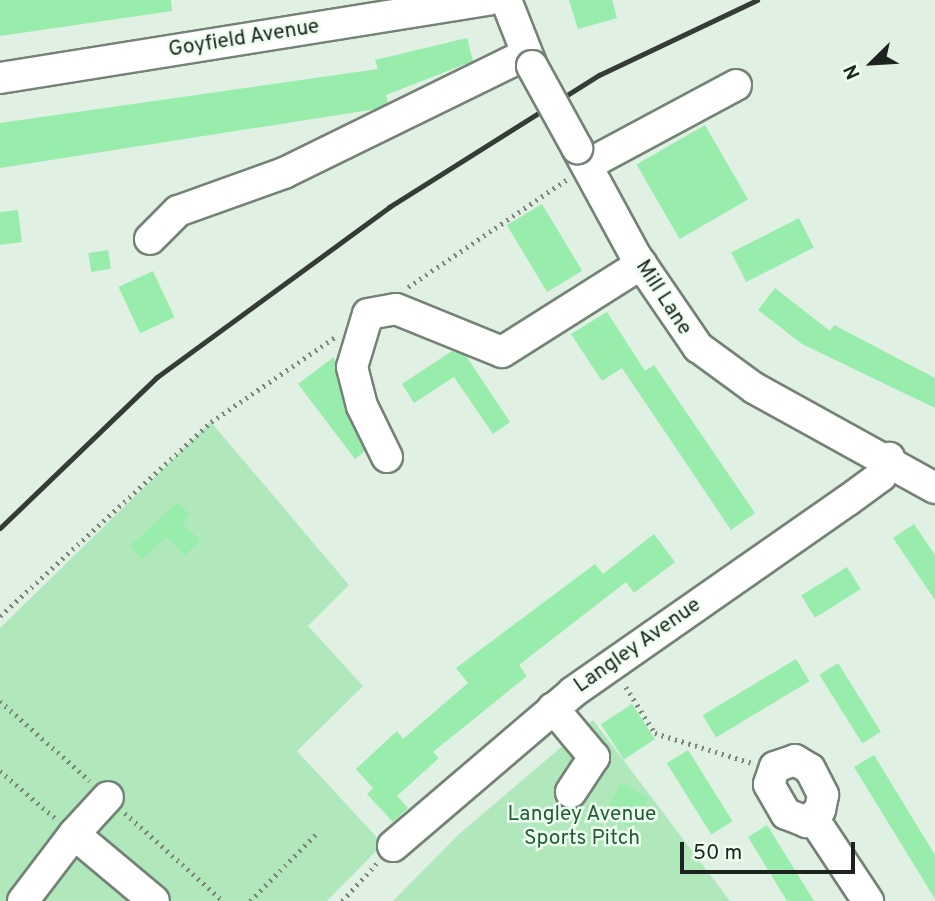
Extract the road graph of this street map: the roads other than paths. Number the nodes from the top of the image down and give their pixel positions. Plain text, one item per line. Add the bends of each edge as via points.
1 (489, 0) edge
2 (506, 0) edge
3 (528, 61) junction
4 (0, 78) edge
5 (736, 85) dead end
6 (582, 157) junction
7 (150, 239) dead end
8 (640, 264) junction
9 (387, 457) dead end
10 (889, 458) junction
11 (935, 488) edge
12 (553, 708) junction
13 (571, 792) dead end
14 (108, 797) dead end
15 (813, 818) junction
16 (74, 834) junction
17 (393, 846) road end
18 (23, 901) edge
19 (154, 901) edge
20 (868, 901) edge

1 - 4 street, Goyfield Avenue
2 - 3 street, Mill Lane
3 - 6 street, Mill Lane, bridge
3 - 7 street via 284,173 178,211
5 - 6 street
6 - 8 street, Mill Lane
8 - 9 street via 502,352 396,309 368,314 352,367 362,406
8 - 10 street, Mill Lane via 682,329 716,363
10 - 11 street, Mill Lane
10 - 12 street, Langley Avenue via 881,476 847,502 611,663
12 - 13 street via 594,757
12 - 17 street, Langley Avenue
14 - 16 street
15 - 15 street via 803,822 786,814 769,784 771,772 790,760 810,769 823,795
15 - 20 street
16 - 18 street
16 - 19 street

